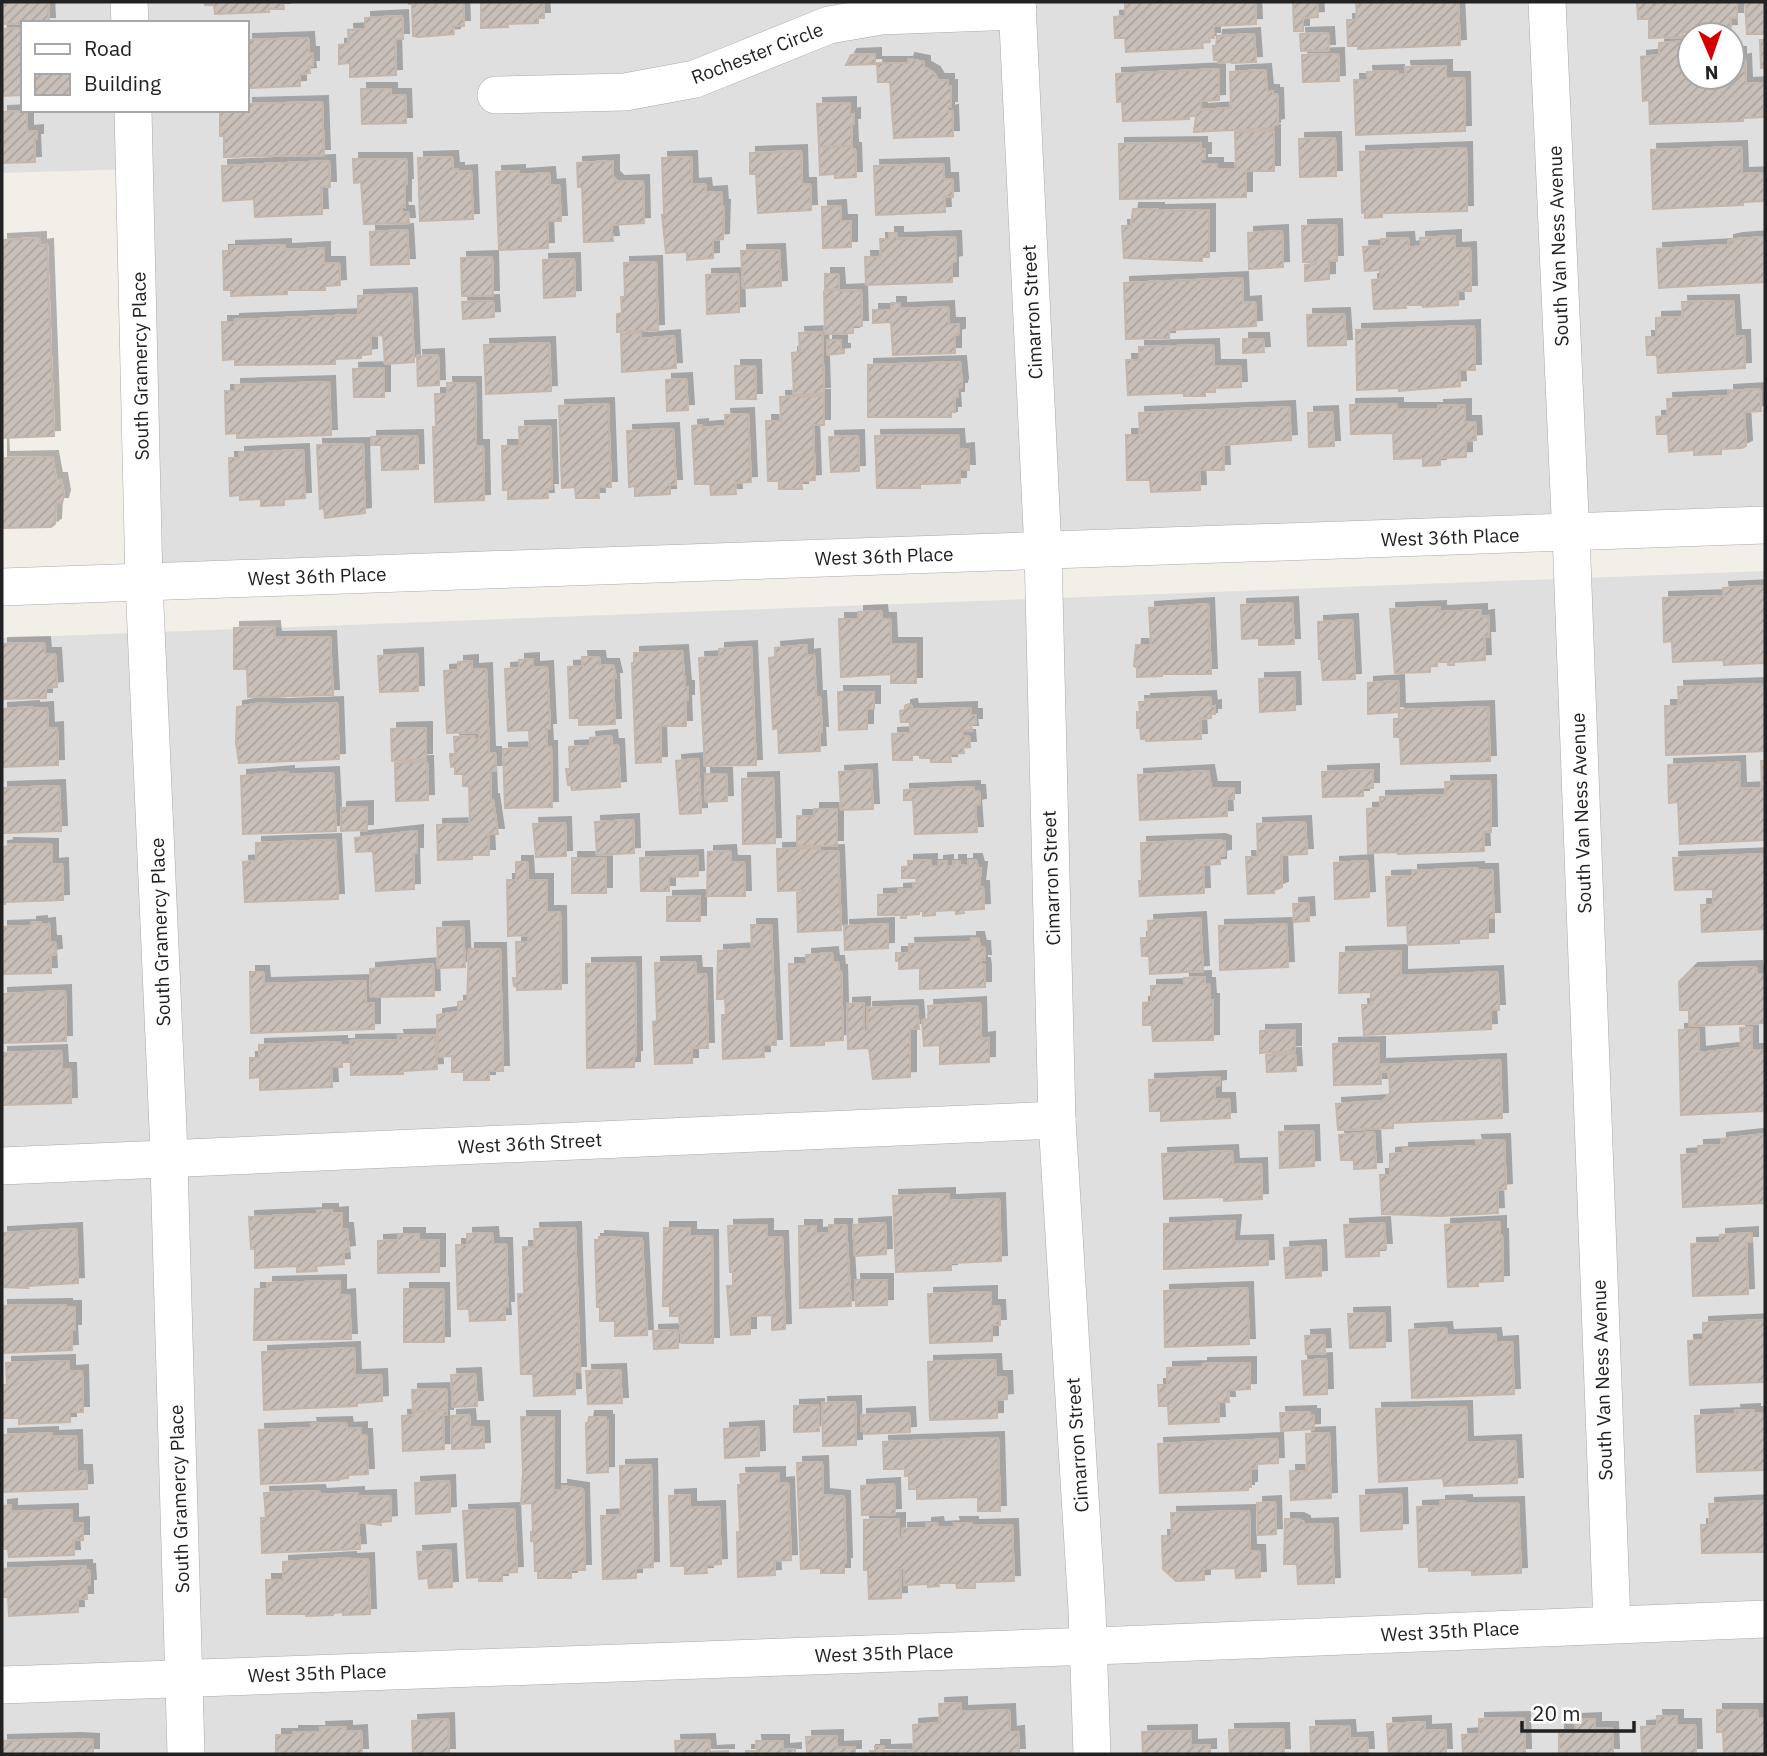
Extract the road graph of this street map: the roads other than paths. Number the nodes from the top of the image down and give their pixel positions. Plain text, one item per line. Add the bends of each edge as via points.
1 (129, 2) edge
2 (1548, 2) edge
3 (1018, 6) edge
4 (130, 21) edge
5 (496, 95) dead end
6 (133, 112) edge
7 (1765, 525) edge
8 (1570, 532) junction
9 (1043, 551) junction
10 (144, 582) junction
11 (2, 587) edge
12 (1057, 1120) junction
13 (169, 1159) junction
14 (2, 1166) edge
15 (1765, 1619) edge
16 (1612, 1624) junction
17 (1089, 1646) junction
18 (184, 1677) junction
19 (2, 1685) edge
20 (186, 1754) edge
21 (1092, 1754) edge

1 - 4 street
2 - 8 street, South Van Ness Avenue
3 - 5 street, Rochester Circle via 881,16 829,25 695,79 625,92
3 - 9 street, Cimarron Street
6 - 10 street, South Gramercy Place
7 - 8 street, West 36th Place
8 - 9 street, West 36th Place
8 - 16 street, South Van Ness Avenue
9 - 10 street, West 36th Place
9 - 12 street, Cimarron Street
10 - 11 street, West 36th Place
10 - 13 street, South Gramercy Place
12 - 13 street, West 36th Street
12 - 17 street, Cimarron Street
13 - 14 street, West 36th Street
13 - 18 street, South Gramercy Place
15 - 16 street, West 35th Place
16 - 17 street, West 35th Place
17 - 18 street, West 35th Place
17 - 21 street, Cimarron Street
18 - 19 street, West 35th Place
18 - 20 street, South Gramercy Place

